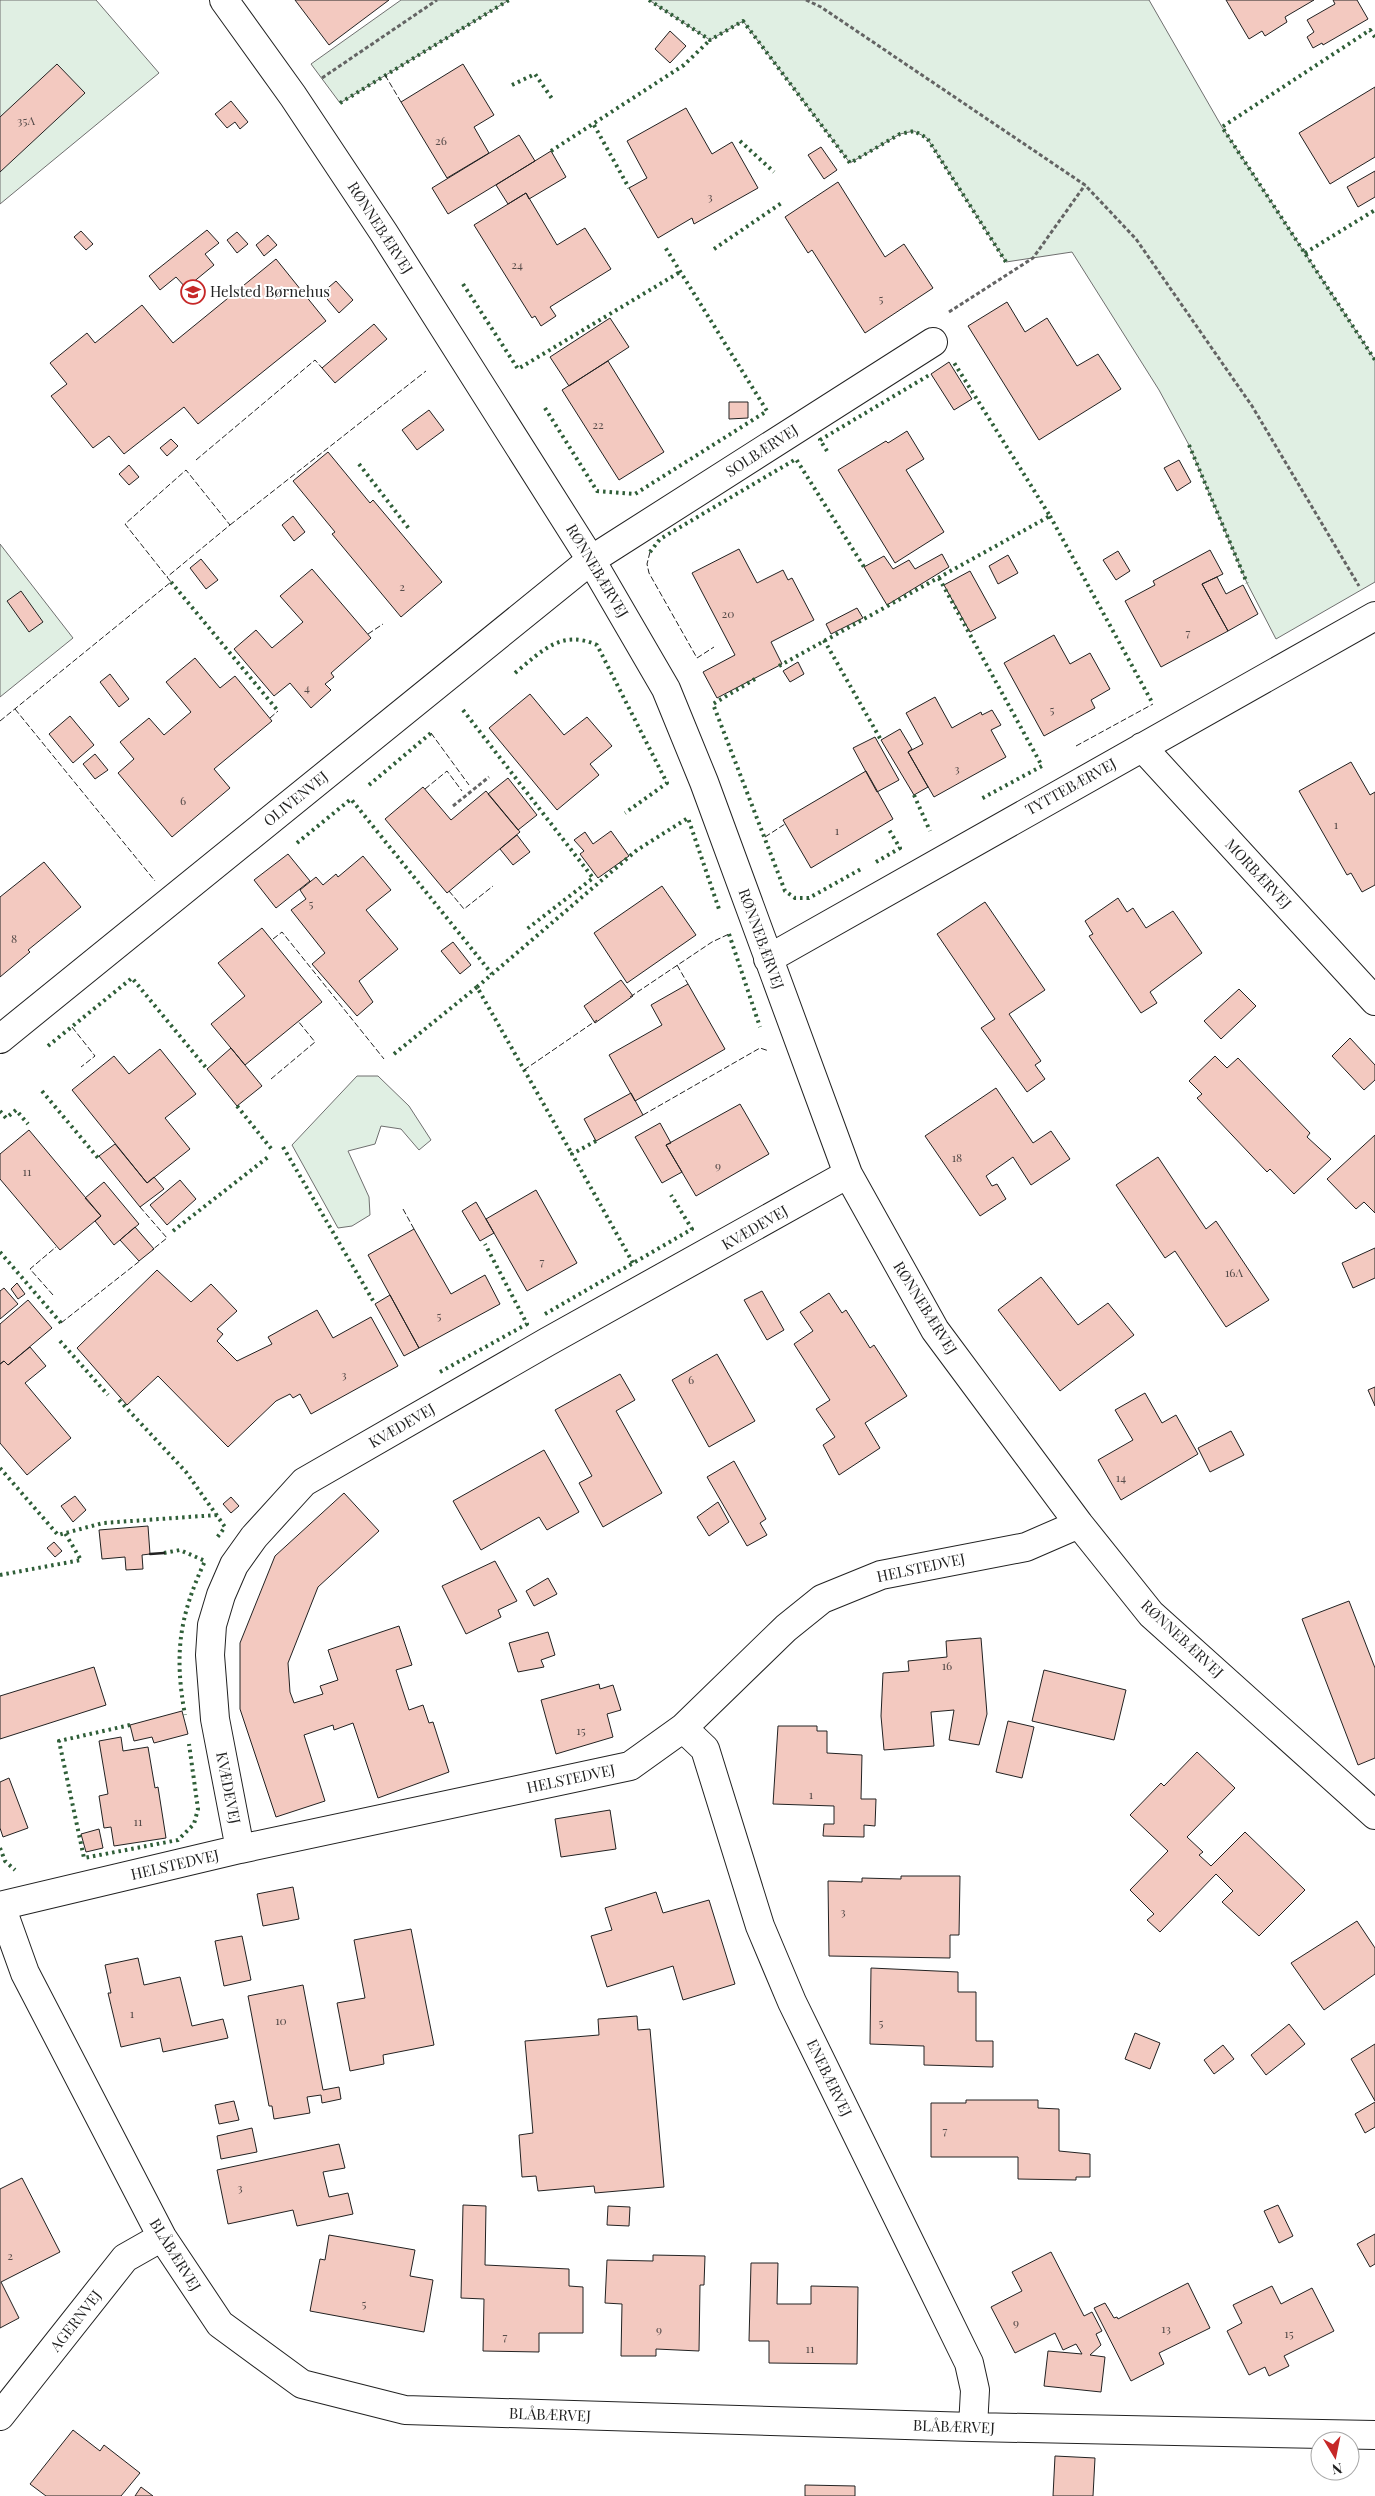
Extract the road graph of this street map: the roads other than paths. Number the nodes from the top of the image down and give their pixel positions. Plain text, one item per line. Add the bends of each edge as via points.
1 (224, 0) edge
2 (933, 342) road end
3 (591, 560) junction
4 (1375, 616) edge
5 (1142, 747) junction
6 (768, 959) junction
7 (1375, 1001) edge
8 (0, 1039) edge
9 (848, 1174) junction
10 (1079, 1524) junction
11 (682, 1728) junction
12 (1373, 1809) edge
13 (240, 1849) junction
14 (0, 1906) edge
15 (162, 2237) junction
16 (0, 2416) edge
17 (973, 2427) junction
18 (1375, 2435) edge

1 - 3 street, RØNNEBÆRVEJ via 293,96 384,233
2 - 3 street, SOLBÆRVEJ
3 - 6 street, RØNNEBÆRVEJ via 666,689 704,782
3 - 8 street, OLIVENVEJ
4 - 5 street, TYTTEBÆRVEJ
5 - 6 street, TYTTEBÆRVEJ
5 - 7 street, MORBÆRVEJ
6 - 9 street, RØNNEBÆRVEJ
9 - 10 street, RØNNEBÆRVEJ via 935,1330
9 - 13 street, KVÆDEVEJ via 304,1482 254,1537 234,1565 221,1595 212,1625 210,1655 214,1719
10 - 11 street, HELSTEDVEJ via 1026,1547 881,1575 822,1599 786,1628
10 - 12 street, RØNNEBÆRVEJ via 1151,1614
11 - 13 street, HELSTEDVEJ via 630,1766
11 - 17 street, ENEBÆRVEJ via 705,1749 760,1926 792,2002 969,2363 975,2390
13 - 14 street, HELSTEDVEJ
14 - 15 street, BLÅBÆRVEJ via 25,1973
15 - 16 street, AGERNVEJ via 125,2258
15 - 17 street, BLÅBÆRVEJ via 220,2324 302,2384 405,2410
17 - 18 street, BLÅBÆRVEJ

